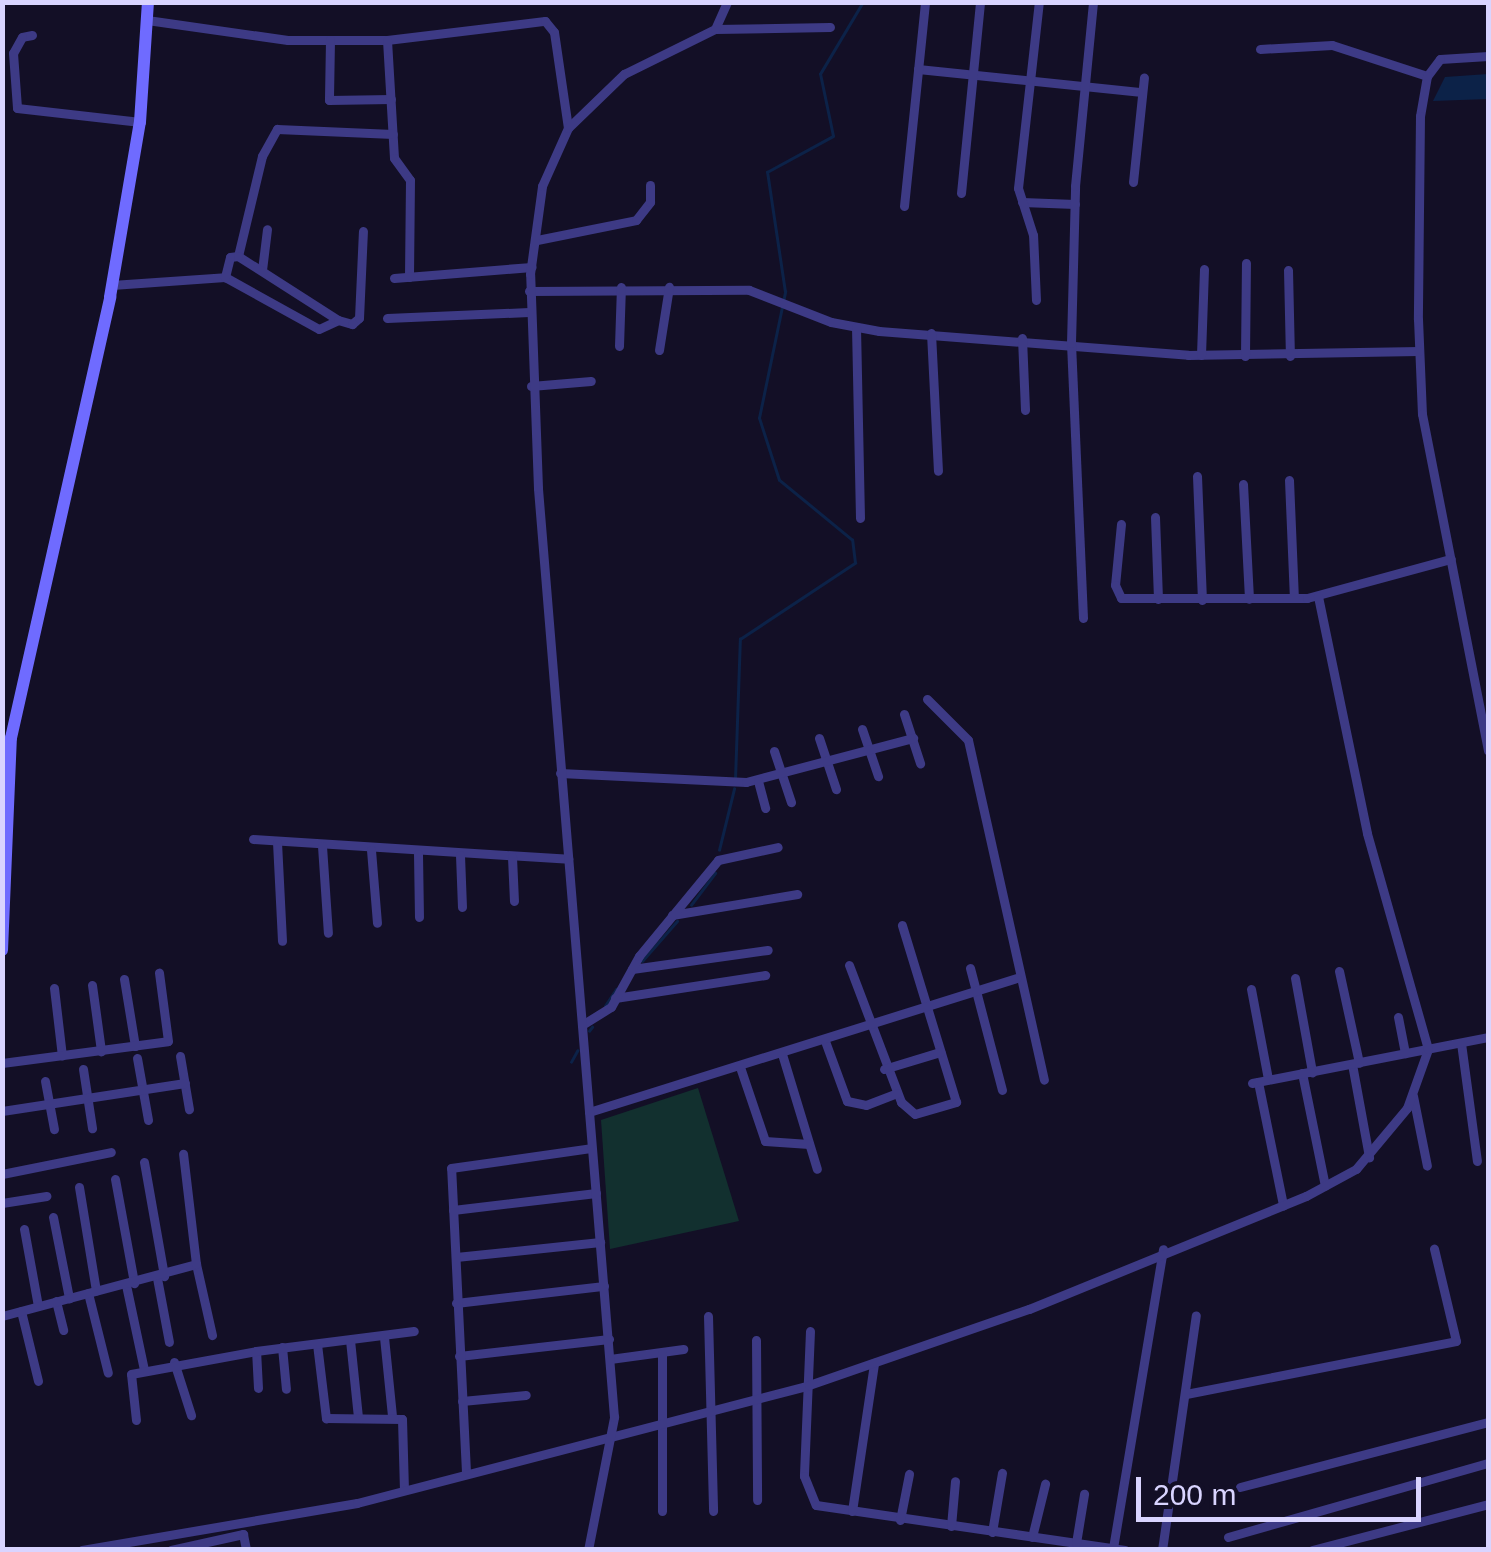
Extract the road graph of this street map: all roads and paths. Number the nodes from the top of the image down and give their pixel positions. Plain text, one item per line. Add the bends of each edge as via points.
1 (148, 2) edge
2 (727, 2) edge
3 (925, 2) edge
4 (980, 2) edge
5 (1039, 2) edge
6 (1093, 2) edge
7 (147, 20) junction
8 (830, 27) dead end
9 (715, 29) junction
10 (32, 35) dead end
11 (330, 40) junction
12 (388, 40) junction
13 (1260, 49) dead end
14 (1488, 56) edge
15 (918, 69) junction
16 (974, 76) junction
17 (1427, 76) junction
18 (1029, 77) junction
19 (1144, 78) dead end
20 (1085, 82) junction
21 (1142, 92) junction
22 (391, 99) junction
23 (140, 122) junction
24 (568, 128) junction
25 (393, 134) junction
26 (1134, 182) dead end
27 (650, 185) dead end
28 (962, 192) dead end
29 (1022, 202) junction
30 (1075, 204) junction
31 (904, 206) dead end
32 (266, 229) dead end
33 (363, 231) dead end
34 (537, 240) junction
35 (238, 256) junction
36 (1246, 262) dead end
37 (532, 266) junction
38 (1204, 269) dead end
39 (262, 270) junction
40 (1288, 270) dead end
41 (225, 277) junction
42 (409, 277) junction
43 (394, 278) dead end
44 (112, 285) junction
45 (622, 287) junction
46 (669, 288) junction
47 (530, 291) junction
48 (1036, 300) dead end
49 (529, 312) junction
50 (387, 318) dead end
51 (338, 320) junction
52 (856, 327) junction
53 (931, 334) junction
54 (1022, 338) junction
55 (1071, 343) junction
56 (620, 346) dead end
57 (659, 350) dead end
58 (1419, 351) junction
59 (1201, 355) junction
60 (1245, 356) junction
61 (1290, 356) junction
62 (591, 381) dead end
63 (532, 386) junction
64 (1025, 410) dead end
65 (938, 471) dead end
66 (1197, 476) dead end
67 (1289, 480) dead end
68 (1243, 484) dead end
69 (1154, 517) dead end
70 (860, 518) dead end
71 (1121, 524) dead end
72 (1451, 559) junction
73 (1318, 596) junction
74 (1294, 598) junction
75 (1158, 599) junction
76 (1202, 600) junction
77 (1249, 600) junction
78 (1082, 618) dead end
79 (928, 699) dead end
80 (904, 714) dead end
81 (862, 729) dead end
82 (818, 738) dead end
83 (913, 738) junction
84 (774, 751) dead end
85 (871, 751) junction
86 (1488, 752) edge
87 (828, 762) junction
88 (920, 763) dead end
89 (560, 773) junction
90 (783, 774) junction
91 (878, 776) dead end
92 (758, 780) junction
93 (836, 788) dead end
94 (791, 802) dead end
95 (766, 808) dead end
96 (253, 840) dead end
97 (277, 842) junction
98 (322, 846) junction
99 (778, 847) dead end
100 (371, 850) junction
101 (418, 854) junction
102 (460, 856) junction
103 (512, 857) junction
104 (568, 859) junction
105 (798, 894) dead end
106 (514, 900) dead end
107 (462, 907) dead end
108 (3, 914) edge
109 (671, 915) junction
110 (420, 917) dead end
111 (377, 923) dead end
112 (902, 925) dead end
113 (328, 933) dead end
114 (282, 941) dead end
115 (2, 950) edge
116 (768, 950) dead end
117 (849, 965) dead end
118 (970, 968) dead end
119 (635, 969) junction
120 (1340, 971) dead end
121 (158, 973) dead end
122 (765, 976) dead end
123 (1017, 978) junction
124 (1295, 978) dead end
125 (124, 979) dead end
126 (92, 985) dead end
127 (54, 988) dead end
128 (1250, 989) dead end
129 (976, 990) junction
130 (616, 996) junction
131 (926, 1006) junction
132 (1398, 1017) dead end
133 (582, 1026) junction
134 (871, 1027) junction
135 (1488, 1037) edge
136 (825, 1040) junction
137 (1460, 1043) junction
138 (134, 1046) junction
139 (1428, 1049) junction
140 (101, 1051) junction
141 (940, 1052) junction
142 (1404, 1053) junction
143 (782, 1054) junction
144 (62, 1056) junction
145 (180, 1056) dead end
146 (138, 1058) dead end
147 (2, 1063) edge
148 (1356, 1063) junction
149 (740, 1066) junction
150 (83, 1068) dead end
151 (884, 1068) junction
152 (1307, 1073) junction
153 (1044, 1080) dead end
154 (45, 1081) dead end
155 (1259, 1081) junction
156 (185, 1083) junction
157 (1002, 1090) dead end
158 (142, 1091) junction
159 (897, 1093) junction
160 (1413, 1095) junction
161 (88, 1102) junction
162 (50, 1108) junction
163 (189, 1109) dead end
164 (2, 1111) edge
165 (589, 1112) junction
166 (148, 1120) dead end
167 (92, 1128) dead end
168 (54, 1129) dead end
169 (809, 1144) junction
170 (591, 1148) junction
171 (111, 1152) dead end
172 (183, 1154) dead end
173 (1369, 1157) junction
174 (1477, 1161) dead end
175 (144, 1162) dead end
176 (1428, 1166) dead end
177 (817, 1169) dead end
178 (2, 1174) edge
179 (115, 1179) dead end
180 (1325, 1186) junction
181 (79, 1187) dead end
182 (596, 1193) junction
183 (46, 1196) dead end
184 (2, 1203) edge
185 (1283, 1205) junction
186 (453, 1210) junction
187 (53, 1217) dead end
188 (24, 1229) dead end
189 (600, 1242) junction
190 (1434, 1249) dead end
191 (1163, 1250) junction
192 (456, 1257) junction
193 (196, 1264) junction
194 (161, 1277) junction
195 (130, 1284) junction
196 (604, 1286) junction
197 (92, 1292) junction
198 (69, 1298) junction
199 (56, 1301) junction
200 (456, 1303) junction
201 (38, 1306) junction
202 (21, 1311) junction
203 (1196, 1315) dead end
204 (2, 1316) edge
205 (708, 1316) dead end
206 (63, 1330) dead end
207 (414, 1331) dead end
208 (810, 1332) dead end
209 (212, 1335) dead end
210 (384, 1337) junction
211 (350, 1340) junction
212 (609, 1340) junction
213 (756, 1340) dead end
214 (169, 1342) dead end
215 (317, 1344) junction
216 (282, 1348) junction
217 (683, 1349) dead end
218 (256, 1351) junction
219 (662, 1353) junction
220 (459, 1356) junction
221 (610, 1359) junction
222 (174, 1362) junction
223 (874, 1363) junction
224 (144, 1370) junction
225 (108, 1373) dead end
226 (38, 1381) dead end
227 (810, 1385) junction
228 (258, 1388) dead end
229 (286, 1389) dead end
230 (1186, 1394) junction
231 (526, 1395) dead end
232 (756, 1398) junction
233 (462, 1402) junction
234 (711, 1408) junction
235 (191, 1415) dead end
236 (392, 1416) junction
237 (358, 1418) junction
238 (136, 1420) dead end
239 (663, 1421) junction
240 (1488, 1422) edge
241 (610, 1434) junction
242 (1488, 1463) edge
243 (466, 1472) junction
244 (1002, 1473) dead end
245 (908, 1474) dead end
246 (955, 1482) dead end
247 (1045, 1484) dead end
248 (1240, 1487) dead end
249 (404, 1490) junction
250 (1084, 1494) dead end
251 (757, 1500) dead end
252 (1488, 1504) edge
253 (662, 1510) dead end
254 (713, 1511) dead end
255 (852, 1511) junction
256 (900, 1520) junction
257 (951, 1526) junction
258 (992, 1532) junction
259 (1032, 1537) junction
260 (1228, 1537) dead end
261 (1076, 1543) junction
262 (1113, 1548) edge
263 (82, 1550) edge
264 (171, 1550) edge
265 (246, 1550) edge
266 (588, 1550) edge
267 (1126, 1550) edge
268 (1162, 1550) edge
269 (1312, 1550) edge

1 - 7 street
2 - 9 street
3 - 15 street
4 - 16 street
5 - 18 street
6 - 20 street
7 - 11 street
7 - 23 street
8 - 9 street
9 - 24 street via 624,74
10 - 23 street via 22,37 13,52 17,108
11 - 12 street
11 - 22 street via 329,100
12 - 22 street
12 - 24 street via 545,20 554,32
13 - 17 street via 1332,45
14 - 17 street via 1440,59
15 - 16 street
15 - 31 street
16 - 18 street
16 - 28 street
17 - 58 street via 1419,150
18 - 20 street
18 - 29 street
19 - 21 street
20 - 21 street
20 - 30 street
21 - 26 street
22 - 25 street
23 - 44 street
24 - 34 street via 548,164
25 - 35 street via 277,129 262,156
25 - 42 street via 394,158 410,180
27 - 34 street via 650,202 636,220
29 - 30 street
29 - 48 street via 1033,235
30 - 55 street
32 - 39 street
33 - 51 street via 360,318 352,324
34 - 37 street
35 - 39 street
35 - 41 street via 230,257
36 - 60 street
37 - 42 street
37 - 47 street
38 - 59 street
39 - 51 street
40 - 61 street
41 - 44 street
41 - 51 street via 318,329
42 - 43 street
44 - 108 street via 11,738
45 - 46 street
45 - 47 street
45 - 56 street
46 - 52 street via 766,294
46 - 57 street
47 - 49 street
49 - 50 street
49 - 63 street
52 - 53 street
52 - 70 street
53 - 54 street
53 - 65 street
54 - 55 street
54 - 64 street
55 - 59 street
55 - 78 street
58 - 61 street
58 - 72 street via 1422,414
59 - 60 street
60 - 61 street
62 - 63 street
63 - 89 street
66 - 76 street
67 - 74 street
68 - 77 street
69 - 75 street
71 - 75 street via 1116,592
72 - 73 street
72 - 86 street
73 - 74 street
73 - 139 street via 1367,832
74 - 77 street
75 - 76 street
76 - 77 street
79 - 123 street via 968,740
80 - 83 street
81 - 85 street
82 - 87 street
83 - 85 street
83 - 88 street
84 - 90 street
85 - 87 street
85 - 91 street
87 - 90 street
87 - 93 street
89 - 92 street
89 - 104 street
90 - 92 street
90 - 94 street
92 - 95 street
96 - 97 street
97 - 98 street
97 - 114 street
98 - 100 street
98 - 113 street
99 - 109 street via 718,860
100 - 101 street
100 - 111 street
101 - 102 street
101 - 110 street
102 - 103 street
102 - 107 street
103 - 104 street
103 - 106 street
104 - 133 street
105 - 109 street
108 - 115 street
109 - 119 street
112 - 131 street
116 - 119 street
117 - 134 street
118 - 129 street
119 - 130 street
120 - 148 street
121 - 138 street via 168,1041
122 - 130 street
123 - 129 street
123 - 153 street
124 - 152 street
125 - 138 street
126 - 140 street
127 - 144 street
128 - 155 street
129 - 131 street
129 - 157 street
130 - 133 street
131 - 134 street
131 - 141 street
132 - 142 street
133 - 165 street
134 - 136 street
134 - 151 street
135 - 137 street
136 - 143 street
136 - 159 street via 846,1101 866,1105
137 - 139 street
137 - 174 street
138 - 140 street
139 - 142 street
139 - 160 street
140 - 144 street
141 - 151 street
141 - 159 street via 956,1102 915,1114
142 - 148 street
143 - 149 street
143 - 169 street
144 - 147 street
145 - 156 street
146 - 158 street
148 - 152 street
148 - 173 street
149 - 165 street
149 - 169 street via 765,1141
150 - 161 street
151 - 159 street
152 - 155 street
152 - 180 street
154 - 162 street
155 - 185 street
156 - 158 street
156 - 163 street
158 - 161 street
158 - 166 street
160 - 173 street
160 - 176 street
161 - 162 street
161 - 167 street
162 - 164 street
162 - 168 street
165 - 170 street
169 - 177 street
170 - 182 street
170 - 186 street via 451,1168
171 - 178 street
172 - 193 street
173 - 180 street
175 - 194 street
179 - 195 street
180 - 185 street
181 - 197 street
182 - 186 street
182 - 189 street
183 - 184 street
185 - 191 street
186 - 192 street
187 - 198 street
188 - 201 street
189 - 192 street
189 - 196 street
190 - 230 street via 1456,1341
191 - 223 street via 1010,1316
191 - 262 street
192 - 200 street
193 - 194 street
193 - 209 street
194 - 195 street
194 - 214 street
195 - 197 street
195 - 224 street
196 - 200 street
196 - 212 street
197 - 198 street
197 - 225 street
198 - 199 street
199 - 201 street
199 - 206 street
200 - 220 street
201 - 202 street
202 - 204 street
202 - 226 street
203 - 230 street
205 - 234 street
207 - 210 street
208 - 227 street
210 - 211 street
210 - 236 street
211 - 215 street
211 - 237 street
212 - 220 street
212 - 221 street
213 - 232 street
215 - 216 street
215 - 237 street via 326,1418
216 - 218 street
216 - 229 street
217 - 219 street
218 - 222 street
218 - 228 street
219 - 221 street
219 - 239 street
220 - 233 street
221 - 241 street
222 - 224 street
222 - 235 street
223 - 227 street
223 - 255 street
224 - 238 street via 127,1378
227 - 232 street
227 - 255 street via 805,1490 816,1505
230 - 268 street
231 - 233 street
232 - 234 street
232 - 251 street
233 - 243 street
234 - 239 street
234 - 254 street
236 - 237 street
236 - 249 street via 403,1422
239 - 241 street
239 - 253 street
240 - 248 street
241 - 243 street
241 - 266 street
242 - 260 street
243 - 249 street
244 - 258 street
245 - 256 street
246 - 257 street
247 - 259 street
249 - 263 street
250 - 261 street
252 - 269 street
255 - 256 street
256 - 257 street
257 - 258 street
258 - 259 street
259 - 261 street
261 - 262 street
262 - 267 street
264 - 265 street via 244,1534

